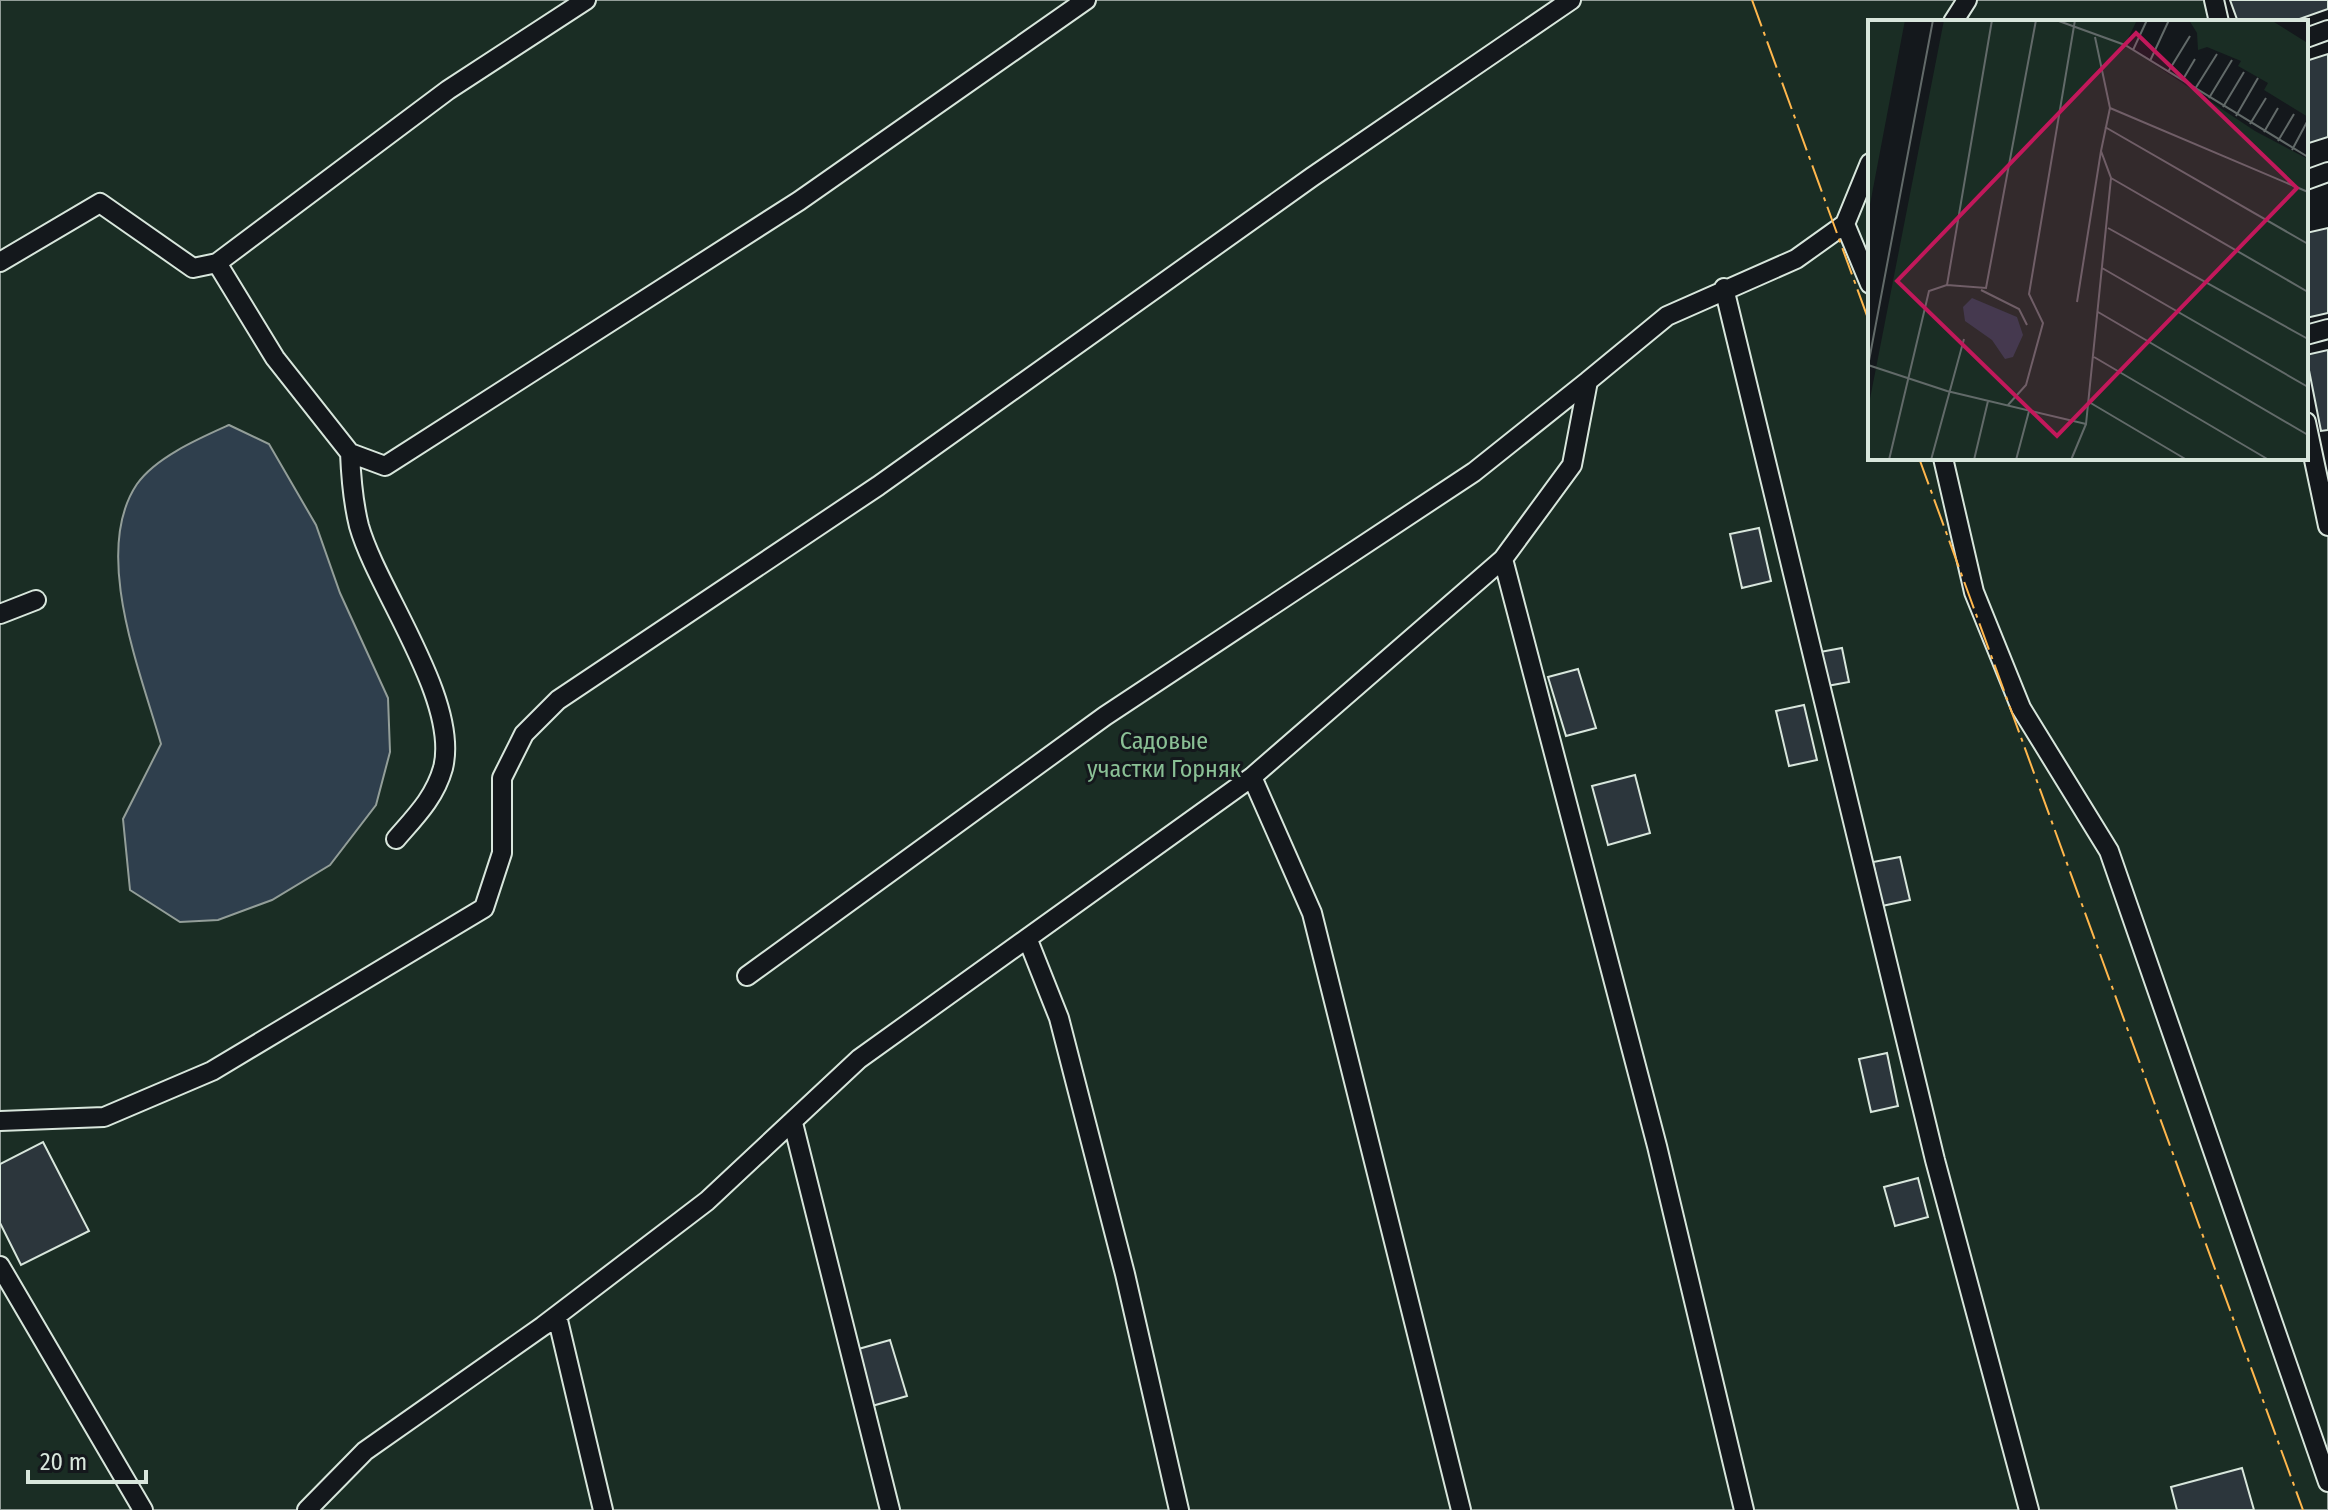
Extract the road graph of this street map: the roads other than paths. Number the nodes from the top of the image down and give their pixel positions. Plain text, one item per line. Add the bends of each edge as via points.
1 (586, 0) edge
2 (1086, 0) edge
3 (1571, 0) edge
4 (1967, 0) edge
5 (2214, 0) edge
6 (1954, 20) edge
7 (2219, 20) edge
8 (2328, 30) edge
9 (2308, 37) edge
10 (1868, 168) edge
11 (2328, 172) edge
12 (2308, 179) edge
13 (1845, 224) junction
14 (0, 262) edge
15 (217, 263) junction
16 (1868, 279) edge
17 (1724, 288) junction
18 (2328, 329) edge
19 (2308, 334) edge
20 (1588, 381) junction
21 (2308, 426) edge
22 (2320, 449) edge
23 (350, 453) junction
24 (1943, 460) edge
25 (2328, 526) edge
26 (1503, 559) junction
27 (36, 600) dead end
28 (0, 614) edge
29 (1252, 777) junction
30 (396, 839) dead end
31 (1028, 940) junction
32 (747, 976) dead end
33 (0, 1121) edge
34 (793, 1123) junction
35 (0, 1266) edge
36 (557, 1316) junction
37 (2328, 1482) edge
38 (312, 1508) edge
39 (143, 1510) edge
40 (603, 1510) edge
41 (890, 1510) edge
42 (1179, 1510) edge
43 (1461, 1510) edge
44 (1744, 1510) edge
45 (2029, 1510) edge

1 - 15 lane via 448,90
2 - 23 lane via 799,201 385,466
3 - 33 lane via 878,486 558,700 524,734 502,778 502,853 484,908 212,1071 104,1117
4 - 6 lane
5 - 7 lane
8 - 9 lane
10 - 13 lane
11 - 12 lane
13 - 16 lane
13 - 17 lane via 1796,259
14 - 15 lane via 100,203 193,268
15 - 23 lane via 275,358
17 - 20 lane via 1667,316
17 - 45 lane via 1935,1160
18 - 19 lane
20 - 26 lane via 1572,465
20 - 32 lane via 1474,472 1105,716
21 - 22 lane
22 - 25 lane
23 - 30 lane via 360,528 428,675 441,724 444,764 433,797
24 - 37 lane via 1974,592 2021,708 2109,851
26 - 29 lane
26 - 44 lane via 1657,1146
27 - 28 lane
29 - 31 lane
29 - 43 lane via 1312,913
31 - 34 lane via 859,1059
31 - 42 lane via 1063,1033
34 - 36 lane via 707,1201
34 - 41 lane
35 - 39 lane
36 - 38 lane via 365,1451
36 - 40 lane

